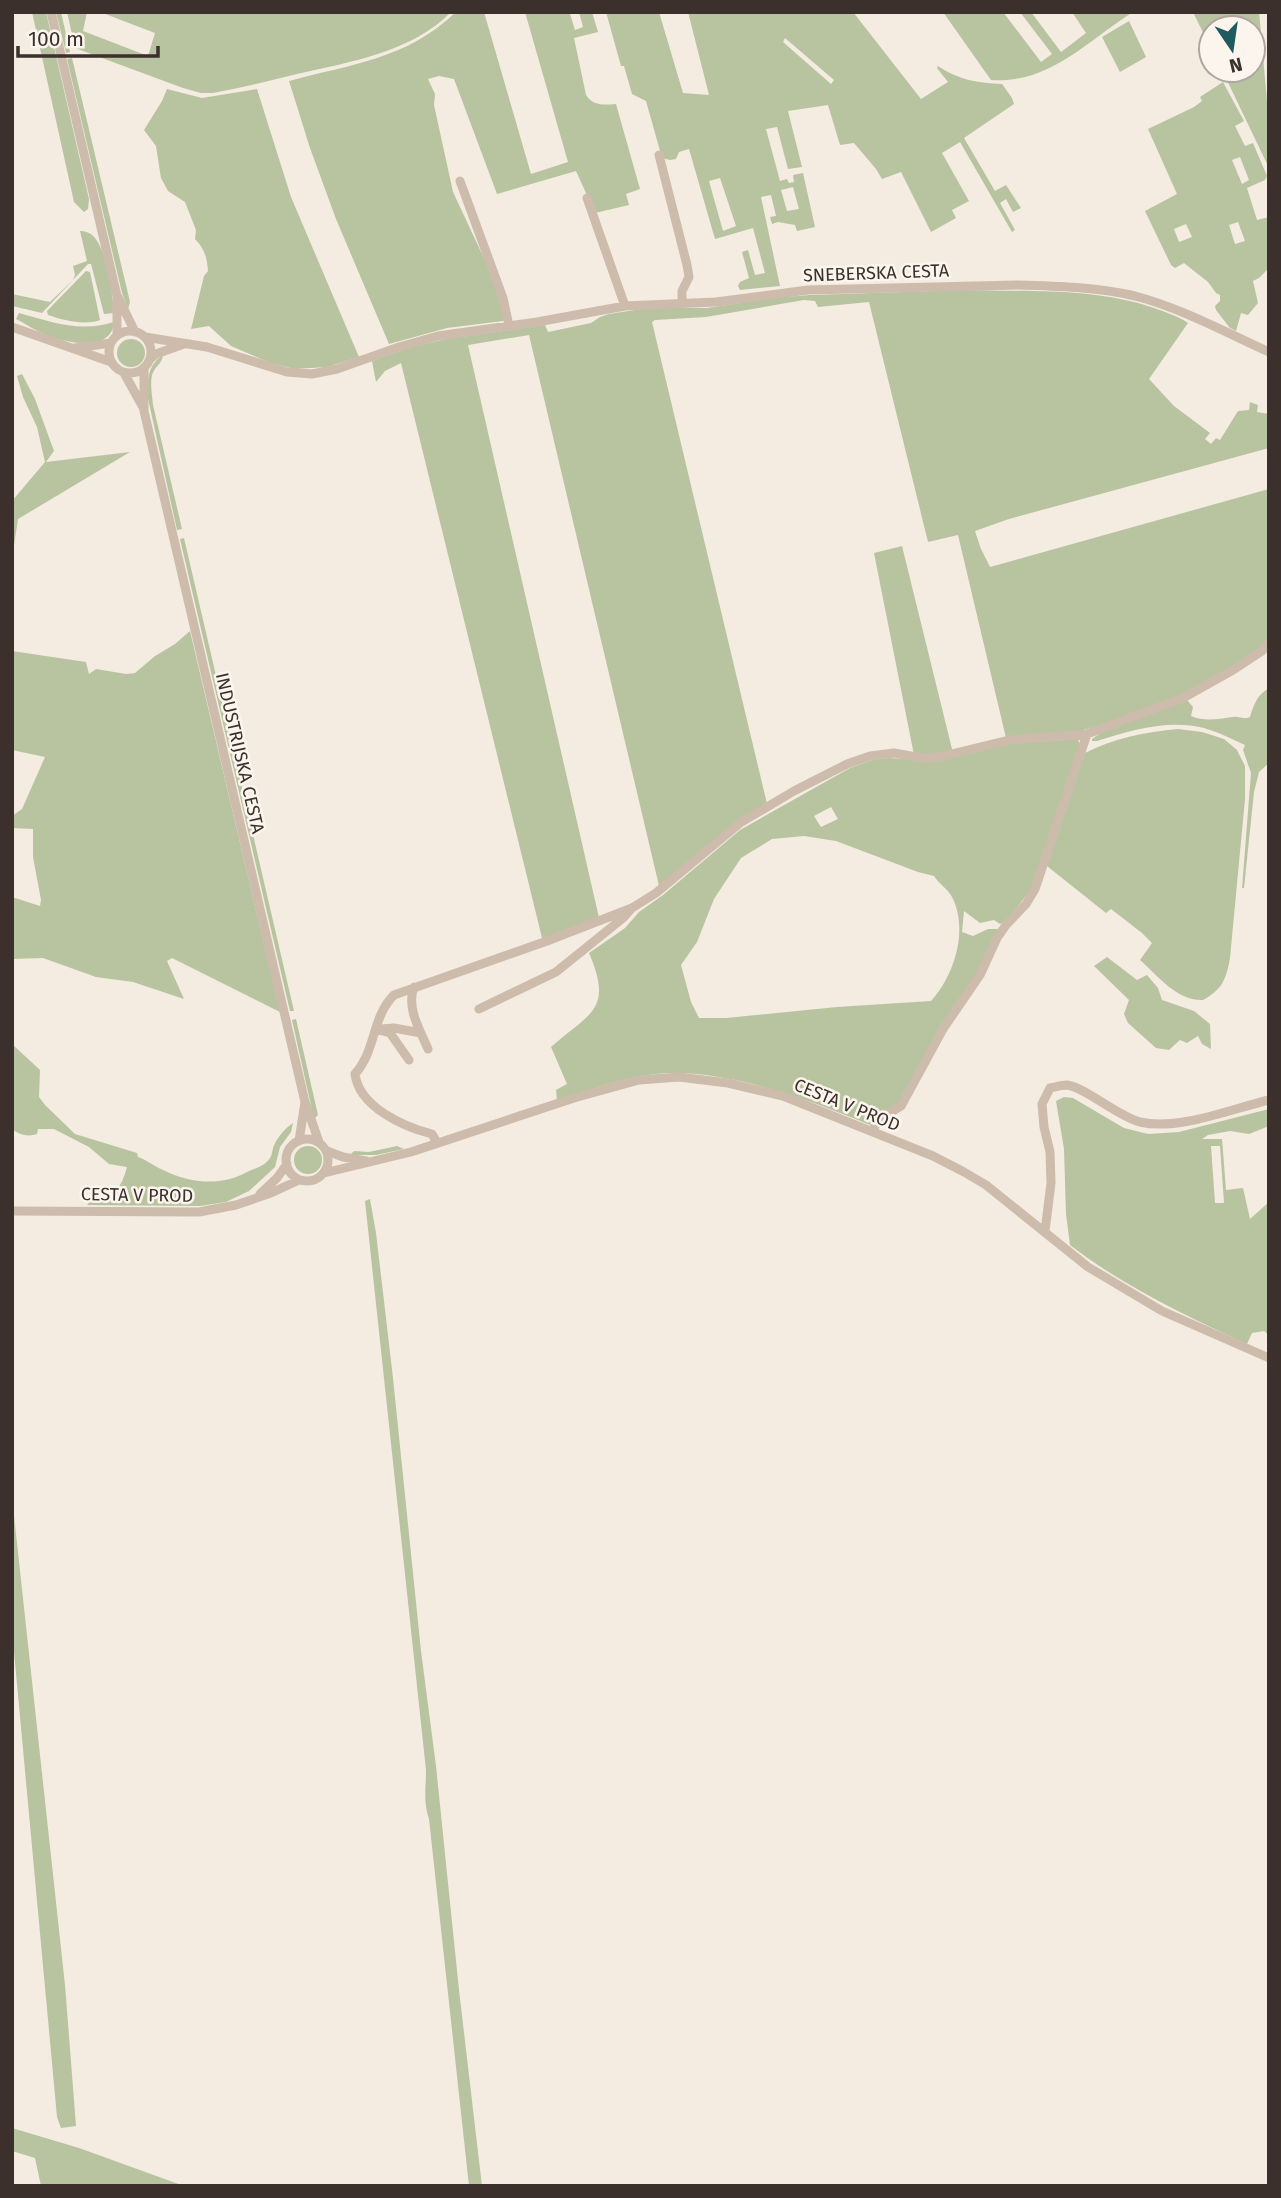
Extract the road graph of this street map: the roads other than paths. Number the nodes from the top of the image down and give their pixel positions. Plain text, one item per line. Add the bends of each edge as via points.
1 (51, 12) edge
2 (659, 155) dead end
3 (460, 181) dead end
4 (587, 198) dead end
5 (117, 296) junction
6 (682, 302) junction
7 (625, 306) junction
8 (509, 326) junction
9 (12, 327) edge
10 (135, 332) junction
11 (145, 337) junction
12 (114, 339) junction
13 (184, 344) junction
14 (75, 348) junction
15 (1269, 352) edge
16 (150, 359) junction
17 (111, 362) junction
18 (144, 368) junction
19 (124, 373) junction
20 (144, 411) junction
21 (1269, 643) edge
22 (1087, 734) junction
23 (632, 908) junction
24 (414, 987) junction
25 (479, 1009) dead end
26 (376, 1029) junction
27 (421, 1033) junction
28 (428, 1049) dead end
29 (409, 1060) dead end
30 (1269, 1100) edge
31 (304, 1102) junction
32 (872, 1131) junction
33 (299, 1141) junction
34 (319, 1142) junction
35 (437, 1143) junction
36 (327, 1152) junction
37 (368, 1161) junction
38 (287, 1164) junction
39 (324, 1172) junction
40 (299, 1180) junction
41 (259, 1195) junction
42 (12, 1211) edge
43 (1045, 1231) junction
44 (1269, 1358) edge

1 - 5 street
2 - 6 street via 689,277
3 - 8 street
4 - 7 street
5 - 10 street
5 - 12 street
6 - 7 street, SNEBERSKA CESTA
6 - 15 street, SNEBERSKA CESTA via 808,290 1050,286 1148,300
7 - 8 street, SNEBERSKA CESTA
8 - 13 street, SNEBERSKA CESTA via 414,342 312,374 287,372
9 - 14 street
10 - 11 street
10 - 12 street via 126,331
11 - 13 street, SNEBERSKA CESTA
11 - 16 street
12 - 14 street
12 - 17 street
13 - 16 street
14 - 17 street
16 - 18 street
17 - 19 street
18 - 19 street
18 - 20 street, INDUSTRIJSKA CESTA
19 - 20 street, INDUSTRIJSKA CESTA
20 - 31 street, INDUSTRIJSKA CESTA
21 - 22 street via 1183,698
22 - 23 street via 1009,740 939,757 894,753 847,764 740,823
22 - 32 street via 1035,889 997,938 980,975 943,1029 901,1106 880,1119
23 - 24 street
23 - 25 street via 556,972
24 - 26 street via 387,1002
24 - 27 street via 410,997
26 - 27 street
26 - 29 street via 390,1033
26 - 35 street via 369,1055 355,1074 356,1082 379,1111 432,1134
27 - 28 street
30 - 43 street via 1206,1118 1140,1122 1067,1085 1051,1088 1042,1104 1051,1183
31 - 33 street, INDUSTRIJSKA CESTA
31 - 34 street, INDUSTRIJSKA CESTA
32 - 35 street, CESTA V PROD via 783,1096 679,1077 639,1080
32 - 43 street, CESTA V PROD via 964,1172
33 - 34 street
33 - 38 street via 288,1153
34 - 36 street
35 - 37 street, CESTA V PROD
36 - 37 street, CESTA V PROD
36 - 39 street
37 - 39 street, CESTA V PROD
38 - 40 street
38 - 41 street
39 - 40 street via 310,1181
40 - 41 street, CESTA V PROD
41 - 42 street, CESTA V PROD via 199,1212
43 - 44 street, CESTA V PROD via 1088,1266 1162,1311

